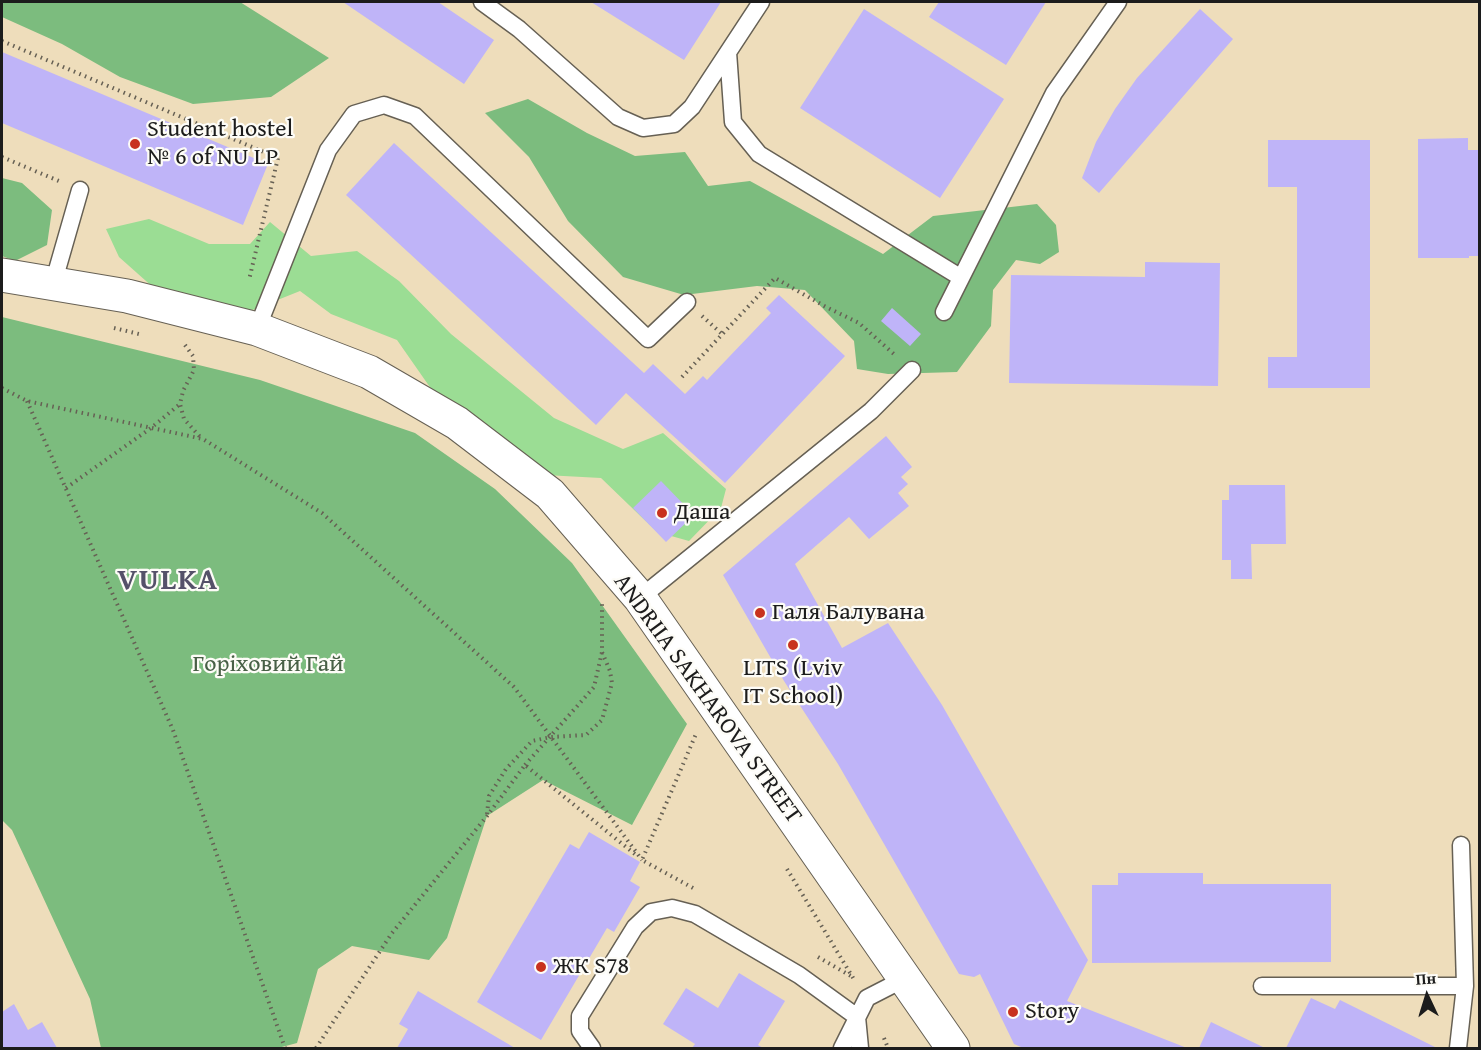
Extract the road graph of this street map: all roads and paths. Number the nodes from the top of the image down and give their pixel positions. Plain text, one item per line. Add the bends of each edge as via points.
1 (482, 2) edge
2 (760, 2) edge
3 (1118, 2) edge
4 (2, 41) edge
5 (728, 52) junction
6 (2, 157) edge
7 (80, 190) joint
8 (2, 275) edge
9 (960, 277) junction
10 (53, 284) junction
11 (247, 289) dead end
12 (687, 302) dead end
13 (944, 312) dead end
14 (106, 326) dead end
15 (257, 329) junction
16 (140, 334) dead end
17 (195, 347) dead end
18 (912, 370) joint
19 (682, 377) dead end
20 (2, 388) edge
21 (27, 401) junction
22 (180, 404) junction
23 (151, 428) junction
24 (203, 439) junction
25 (66, 488) junction
26 (603, 594) dead end
27 (640, 598) junction
28 (602, 652) junction
29 (701, 724) dead end
30 (551, 737) junction
31 (525, 765) junction
32 (487, 816) junction
33 (1461, 845) dead end
34 (642, 860) junction
35 (785, 865) dead end
36 (694, 889) dead end
37 (809, 953) dead end
38 (851, 976) junction
39 (904, 980) junction
40 (1262, 986) dead end
41 (1465, 986) junction
42 (867, 998) junction
43 (857, 1017) junction
44 (285, 1048) edge
45 (316, 1048) edge
46 (592, 1048) edge
47 (842, 1048) edge
48 (860, 1048) edge
49 (888, 1048) edge
50 (953, 1048) edge
51 (1458, 1048) edge

1 - 5 lane via 519,29 618,117 643,128 674,124 692,107
2 - 5 lane
3 - 9 lane via 1054,93
4 - 11 path via 278,158
5 - 9 lane via 733,122 759,154
6 - 7 path
7 - 10 lane
8 - 10 street, ANDRIIA SAKHAROVA STREET
9 - 13 lane
10 - 15 street, ANDRIIA SAKHAROVA STREET via 127,296
12 - 15 lane via 648,339 415,116 384,105 354,114 328,150
14 - 16 path
15 - 27 street, ANDRIIA SAKHAROVA STREET via 369,372 457,423 550,494
17 - 22 path via 185,345 193,356 194,370
18 - 19 path via 859,323 775,278
18 - 27 lane via 871,411
20 - 21 path
21 - 23 path
21 - 25 path
22 - 23 path
22 - 24 path via 184,419
23 - 24 path
23 - 25 path
24 - 30 path via 322,513 514,687
25 - 44 path via 173,730
26 - 28 path
27 - 39 street, ANDRIIA SAKHAROVA STREET
28 - 30 path via 594,687
28 - 30 path via 612,684 602,720 586,735
29 - 34 path
30 - 31 path
30 - 32 path via 532,741 506,769 489,796
30 - 34 path
31 - 32 path
31 - 34 path
32 - 45 path via 392,933
33 - 41 lane
34 - 36 path
35 - 38 path
37 - 38 path
38 - 42 path
39 - 42 lane
39 - 50 street, ANDRIIA SAKHAROVA STREET
40 - 41 lane
41 - 51 lane
42 - 43 lane
42 - 49 path
43 - 46 lane via 800,975 695,914 672,908 651,912 635,927 580,1016 580,1031
43 - 47 lane
43 - 48 lane

